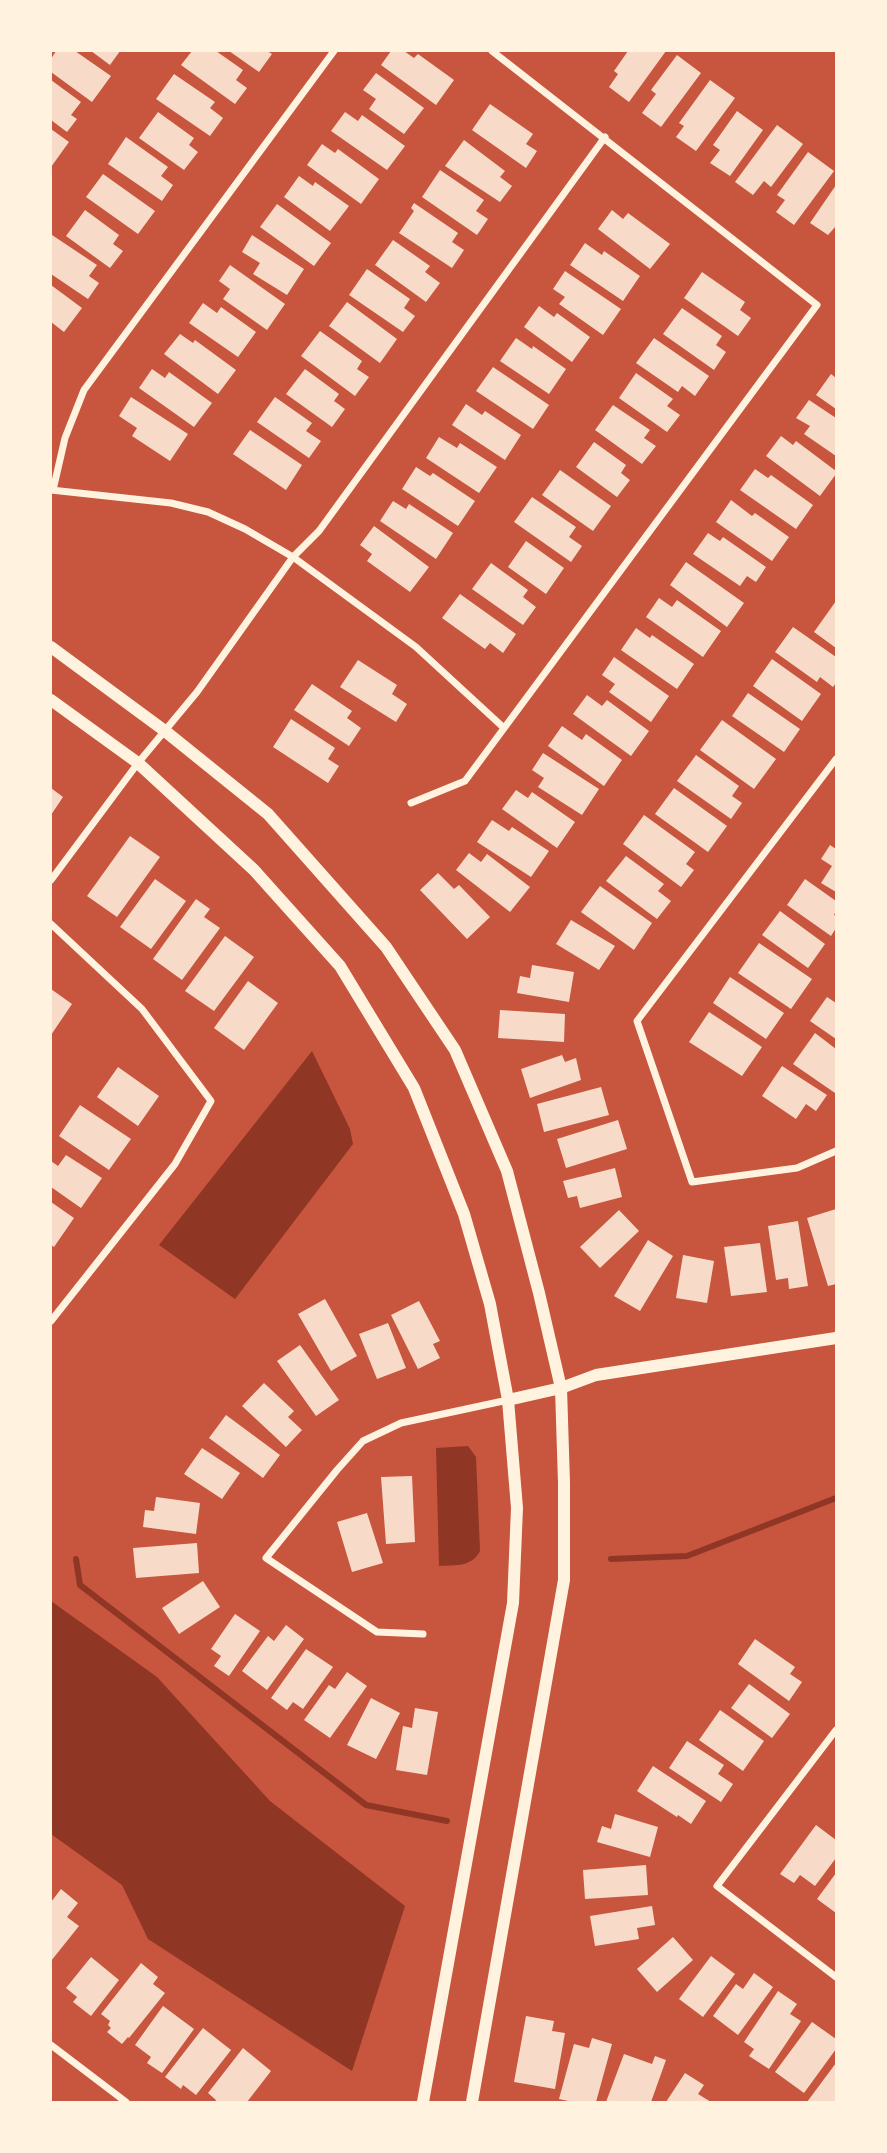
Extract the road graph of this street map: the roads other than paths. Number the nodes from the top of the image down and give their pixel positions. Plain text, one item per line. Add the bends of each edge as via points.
1 (334, 51) edge
2 (492, 51) edge
3 (605, 137) junction
4 (52, 490) edge
5 (293, 557) junction
6 (51, 647) edge
7 (51, 700) edge
8 (504, 728) junction
9 (165, 732) junction
10 (836, 759) edge
11 (138, 763) junction
12 (411, 803) dead end
13 (51, 880) edge
14 (51, 924) edge
15 (836, 1151) edge
16 (51, 1321) edge
17 (836, 1338) edge
18 (561, 1388) junction
19 (508, 1400) junction
20 (422, 1634) dead end
21 (836, 1730) edge
22 (836, 1977) edge
23 (51, 2045) edge
24 (126, 2102) edge
25 (423, 2102) edge
26 (472, 2102) edge

1 - 4 street via 84,390
2 - 3 street
3 - 5 street via 319,531
3 - 8 street via 817,305
4 - 5 street via 171,503 208,512
5 - 8 street via 415,647
5 - 9 street
6 - 9 street
7 - 11 street
8 - 12 street via 465,781
9 - 11 street
9 - 18 street via 268,814 386,947 455,1050 507,1171
10 - 15 street via 637,1021 692,1182 797,1168
11 - 13 street
11 - 19 street via 254,870 340,966 414,1088 464,1214 490,1304
14 - 16 street via 142,1009 211,1101 175,1164
17 - 18 street via 596,1375
18 - 19 street
18 - 26 street via 564,1580
19 - 20 street via 401,1423 363,1441 266,1558 377,1632
19 - 25 street via 517,1508 513,1603
21 - 22 street via 717,1886
23 - 24 street

